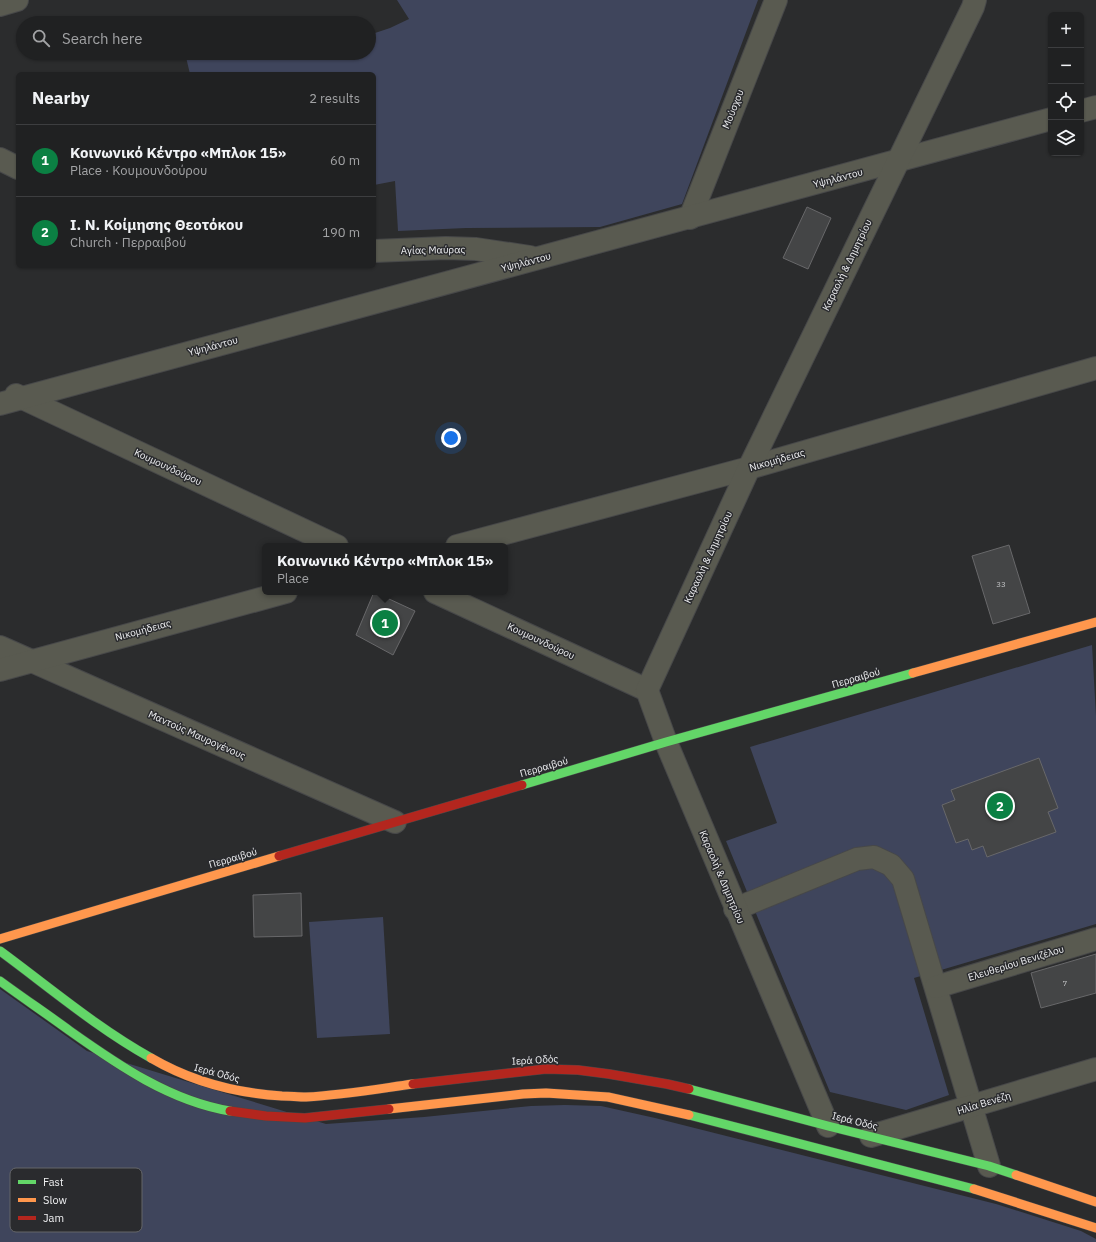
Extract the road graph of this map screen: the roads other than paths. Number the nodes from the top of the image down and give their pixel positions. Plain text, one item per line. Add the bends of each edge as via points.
1 (17, 0) edge
2 (776, 0) edge
3 (975, 2) edge
4 (0, 5) edge
5 (1096, 107) edge
6 (1084, 110) edge
7 (1048, 121) edge
8 (0, 159) edge
9 (897, 162) junction
10 (16, 167) edge
11 (690, 218) junction
12 (376, 251) edge
13 (539, 258) junction
14 (1096, 368) edge
15 (0, 388) edge
16 (22, 398) junction
17 (0, 404) edge
18 (749, 468) junction
19 (330, 543) edge
20 (468, 543) edge
21 (275, 595) edge
22 (441, 595) edge
23 (1096, 622) edge
24 (0, 647) edge
25 (30, 661) junction
26 (0, 670) edge
27 (647, 690) junction
28 (666, 742) junction
29 (394, 822) junction
30 (735, 908) junction
31 (0, 939) edge
32 (1096, 939) edge
33 (0, 951) edge
34 (0, 981) edge
35 (936, 987) junction
36 (1096, 1069) edge
37 (971, 1106) junction
38 (828, 1126) junction
39 (871, 1136) junction
40 (989, 1166) junction
41 (1096, 1202) edge
42 (1096, 1228) edge

1 - 4 street
2 - 11 street, Μούσχου
3 - 9 street, Καραολή & Δημητρίου
5 - 6 street
7 - 9 street, Υψηλάντου
8 - 10 street
9 - 11 street, Υψηλάντου
9 - 18 street, Καραολή & Δημητρίου
11 - 13 street, Υψηλάντου
12 - 13 street, Αγίας Μαύρας via 476,249
13 - 16 street, Υψηλάντου
14 - 18 street, Νικομήδειας
15 - 16 street, Κουμουνδούρου
16 - 17 street, Υψηλάντου
16 - 19 street, Κουμουνδούρου
18 - 20 street, Νικομήδειας
18 - 27 street, Καραολή & Δημητρίου
21 - 25 street, Νικομήδειας
22 - 27 street, Κουμουνδούρου
23 - 28 main road, Περραιβού
24 - 25 street, Μαντούς Μαυρογένους
25 - 26 street, Νικομήδειας
25 - 29 street, Μαντούς Μαυρογένους
27 - 28 street, Καραολή & Δημητρίου
28 - 29 main road, Περραιβού
28 - 30 street, Καραολή & Δημητρίου
29 - 31 main road, Περραιβού
30 - 35 street via 857,859 874,858 891,865 903,880
30 - 38 street, Καραολή & Δημητρίου
32 - 35 street, Ελευθερίου Βενιζέλου
33 - 38 main road, Ιερά Οδός via 135,1049 170,1069 229,1090 305,1097 521,1071 578,1070 667,1084
34 - 42 main road via 123,1067 165,1090 228,1111 305,1118 522,1094 608,1097 709,1120 986,1192
35 - 37 street
36 - 37 street, Ηλία Βενέζη
37 - 39 street, Ηλία Βενέζη
37 - 40 street
38 - 39 main road, Ιερά Οδός
39 - 40 main road, Ιερά Οδός
40 - 41 main road, Ιερά Οδός

